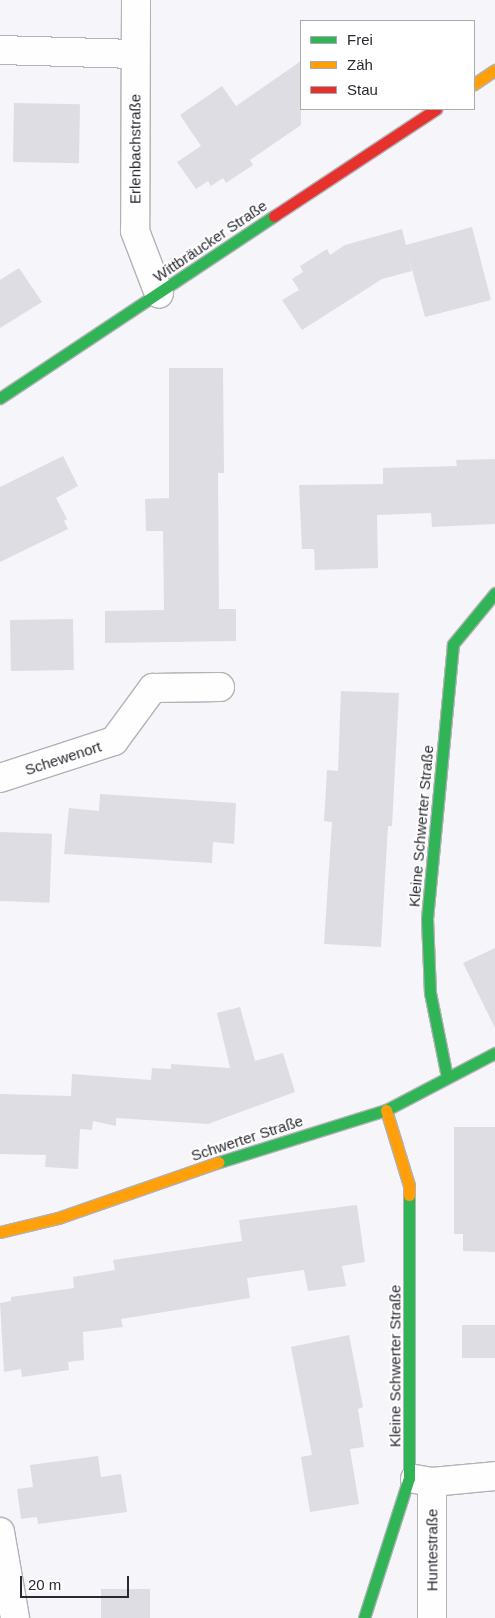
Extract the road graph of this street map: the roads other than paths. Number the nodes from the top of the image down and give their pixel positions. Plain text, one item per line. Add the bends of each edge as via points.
1 (136, 0) edge
2 (0, 50) edge
3 (135, 54) junction
4 (495, 70) edge
5 (475, 83) edge
6 (435, 110) edge
7 (159, 294) junction
8 (0, 398) edge
9 (495, 592) edge
10 (220, 687) dead end
11 (0, 778) edge
12 (495, 1053) edge
13 (447, 1077) junction
14 (386, 1110) junction
15 (0, 1232) edge
16 (495, 1476) edge
17 (421, 1480) junction
18 (0, 1532) edge
19 (15, 1618) edge
20 (364, 1618) edge
21 (432, 1618) edge

1 - 3 street, Erlenbachstraße
2 - 3 street
3 - 7 street, Erlenbachstraße via 135,231
4 - 5 street
6 - 7 street, Wittbräucker Straße
7 - 8 street, Wittbräucker Straße
9 - 13 street, Kleine Schwerter Straße via 453,644 427,919 430,993
10 - 11 street, Schewenort via 153,688 114,740
12 - 13 street, Schwerter Straße
13 - 14 street, Schwerter Straße
14 - 15 street, Schwerter Straße via 191,1171 58,1218
14 - 17 street, Kleine Schwerter Straße via 409,1185
16 - 17 street
17 - 20 street, Kleine Schwerter Straße
17 - 21 street, Huntestraße
18 - 19 street

